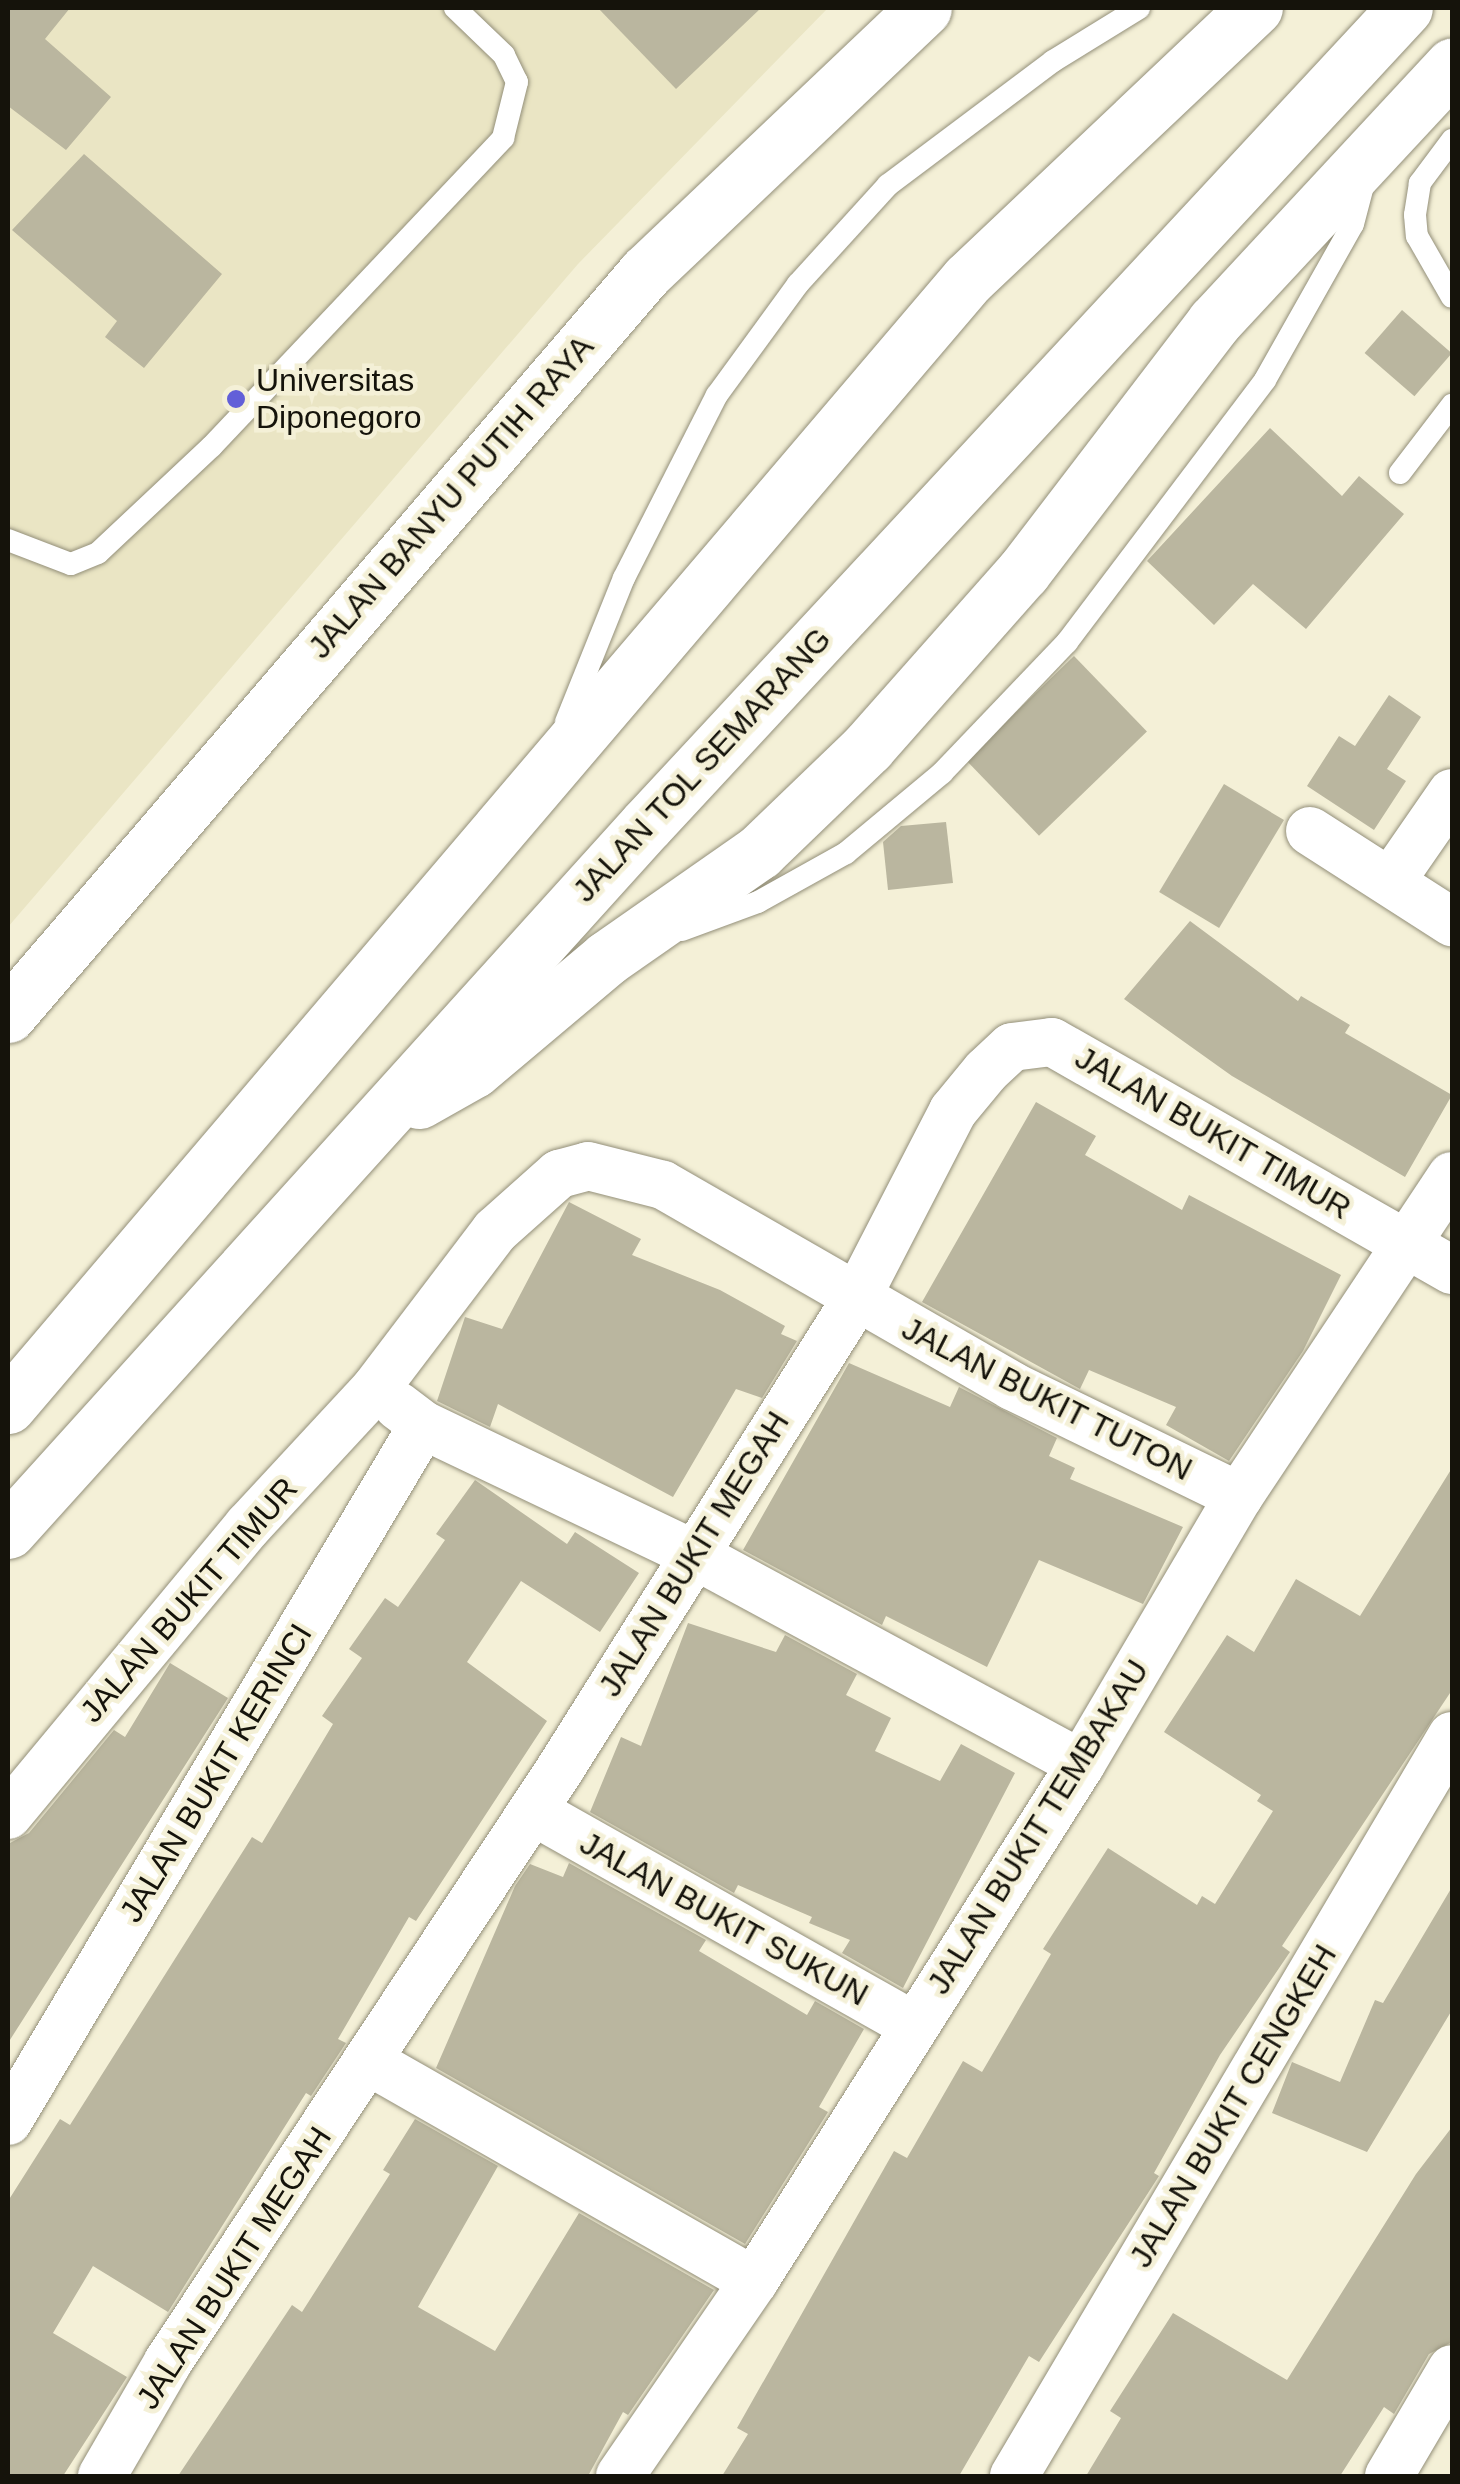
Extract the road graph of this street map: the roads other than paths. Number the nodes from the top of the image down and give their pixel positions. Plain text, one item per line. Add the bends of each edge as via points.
1 (455, 8) edge
2 (924, 8) edge
3 (1139, 8) edge
4 (1255, 8) edge
5 (1405, 8) edge
6 (1424, 118) edge
7 (1452, 297) edge
8 (1452, 405) edge
9 (1400, 473) dead end
10 (8, 540) edge
11 (542, 781) junction
12 (1452, 792) edge
13 (1310, 831) dead end
14 (1391, 882) junction
15 (1452, 922) edge
16 (607, 958) junction
17 (8, 1015) edge
18 (1012, 1047) joint
19 (376, 1124) junction
20 (1452, 1176) edge
21 (1410, 1244) junction
22 (1452, 1270) edge
23 (855, 1301) junction
24 (375, 1389) junction
25 (8, 1406) edge
26 (423, 1425) junction
27 (1239, 1496) junction
28 (8, 1531) edge
29 (691, 1554) junction
30 (1452, 1736) edge
31 (1081, 1764) junction
32 (533, 1811) junction
33 (8, 1814) edge
34 (916, 2026) junction
35 (370, 2062) junction
36 (8, 2121) edge
37 (754, 2281) junction
38 (1452, 2370) edge
39 (102, 2476) edge
40 (620, 2476) edge
41 (1014, 2476) edge
42 (1389, 2476) edge

1 - 10 lane via 504,56 518,82 503,138 212,446 98,553 71,564
2 - 17 main road, JALAN BANYU PUTIH RAYA via 646,272
3 - 11 lane via 1053,61 888,185 798,284 717,394 624,578
4 - 11 main road via 968,279
5 - 19 main road, JALAN TOL SEMARANG
6 - 7 lane via 1417,236
6 - 16 main road via 1214,322 1024,572 868,748 759,852
6 - 16 lane via 1352,224 1264,380 1055,655 942,772 846,853 758,902
8 - 9 lane
11 - 25 main road
12 - 14 street
13 - 14 street
14 - 15 street
16 - 19 main road via 474,1070
18 - 21 street, JALAN BUKIT TIMUR via 1052,1042 1109,1070
18 - 23 street, JALAN BUKIT MEGAH via 953,1111
19 - 28 main road, JALAN TOL SEMARANG
20 - 21 street, JALAN BUKIT TEMBAKAU
21 - 22 street, JALAN BUKIT TIMUR
21 - 27 street, JALAN BUKIT TEMBAKAU
23 - 24 street, JALAN BUKIT TUTON via 663,1185 588,1166 559,1174 496,1231
23 - 27 street, JALAN BUKIT TUTON
23 - 29 street, JALAN BUKIT MEGAH
24 - 26 street
24 - 33 street, JALAN BUKIT TIMUR via 248,1526
26 - 29 street
26 - 36 street, JALAN BUKIT KERINCI
27 - 31 street, JALAN BUKIT TEMBAKAU
29 - 31 street
29 - 32 street, JALAN BUKIT MEGAH
30 - 41 street, JALAN BUKIT CENGKEH
31 - 34 street, JALAN BUKIT TEMBAKAU
32 - 34 street, JALAN BUKIT SUKUN
32 - 35 street, JALAN BUKIT MEGAH
34 - 37 street, JALAN BUKIT TEMBAKAU
35 - 37 street
35 - 39 street, JALAN BUKIT MEGAH via 168,2362
37 - 40 street, JALAN BUKIT TEMBAKAU
38 - 42 street

